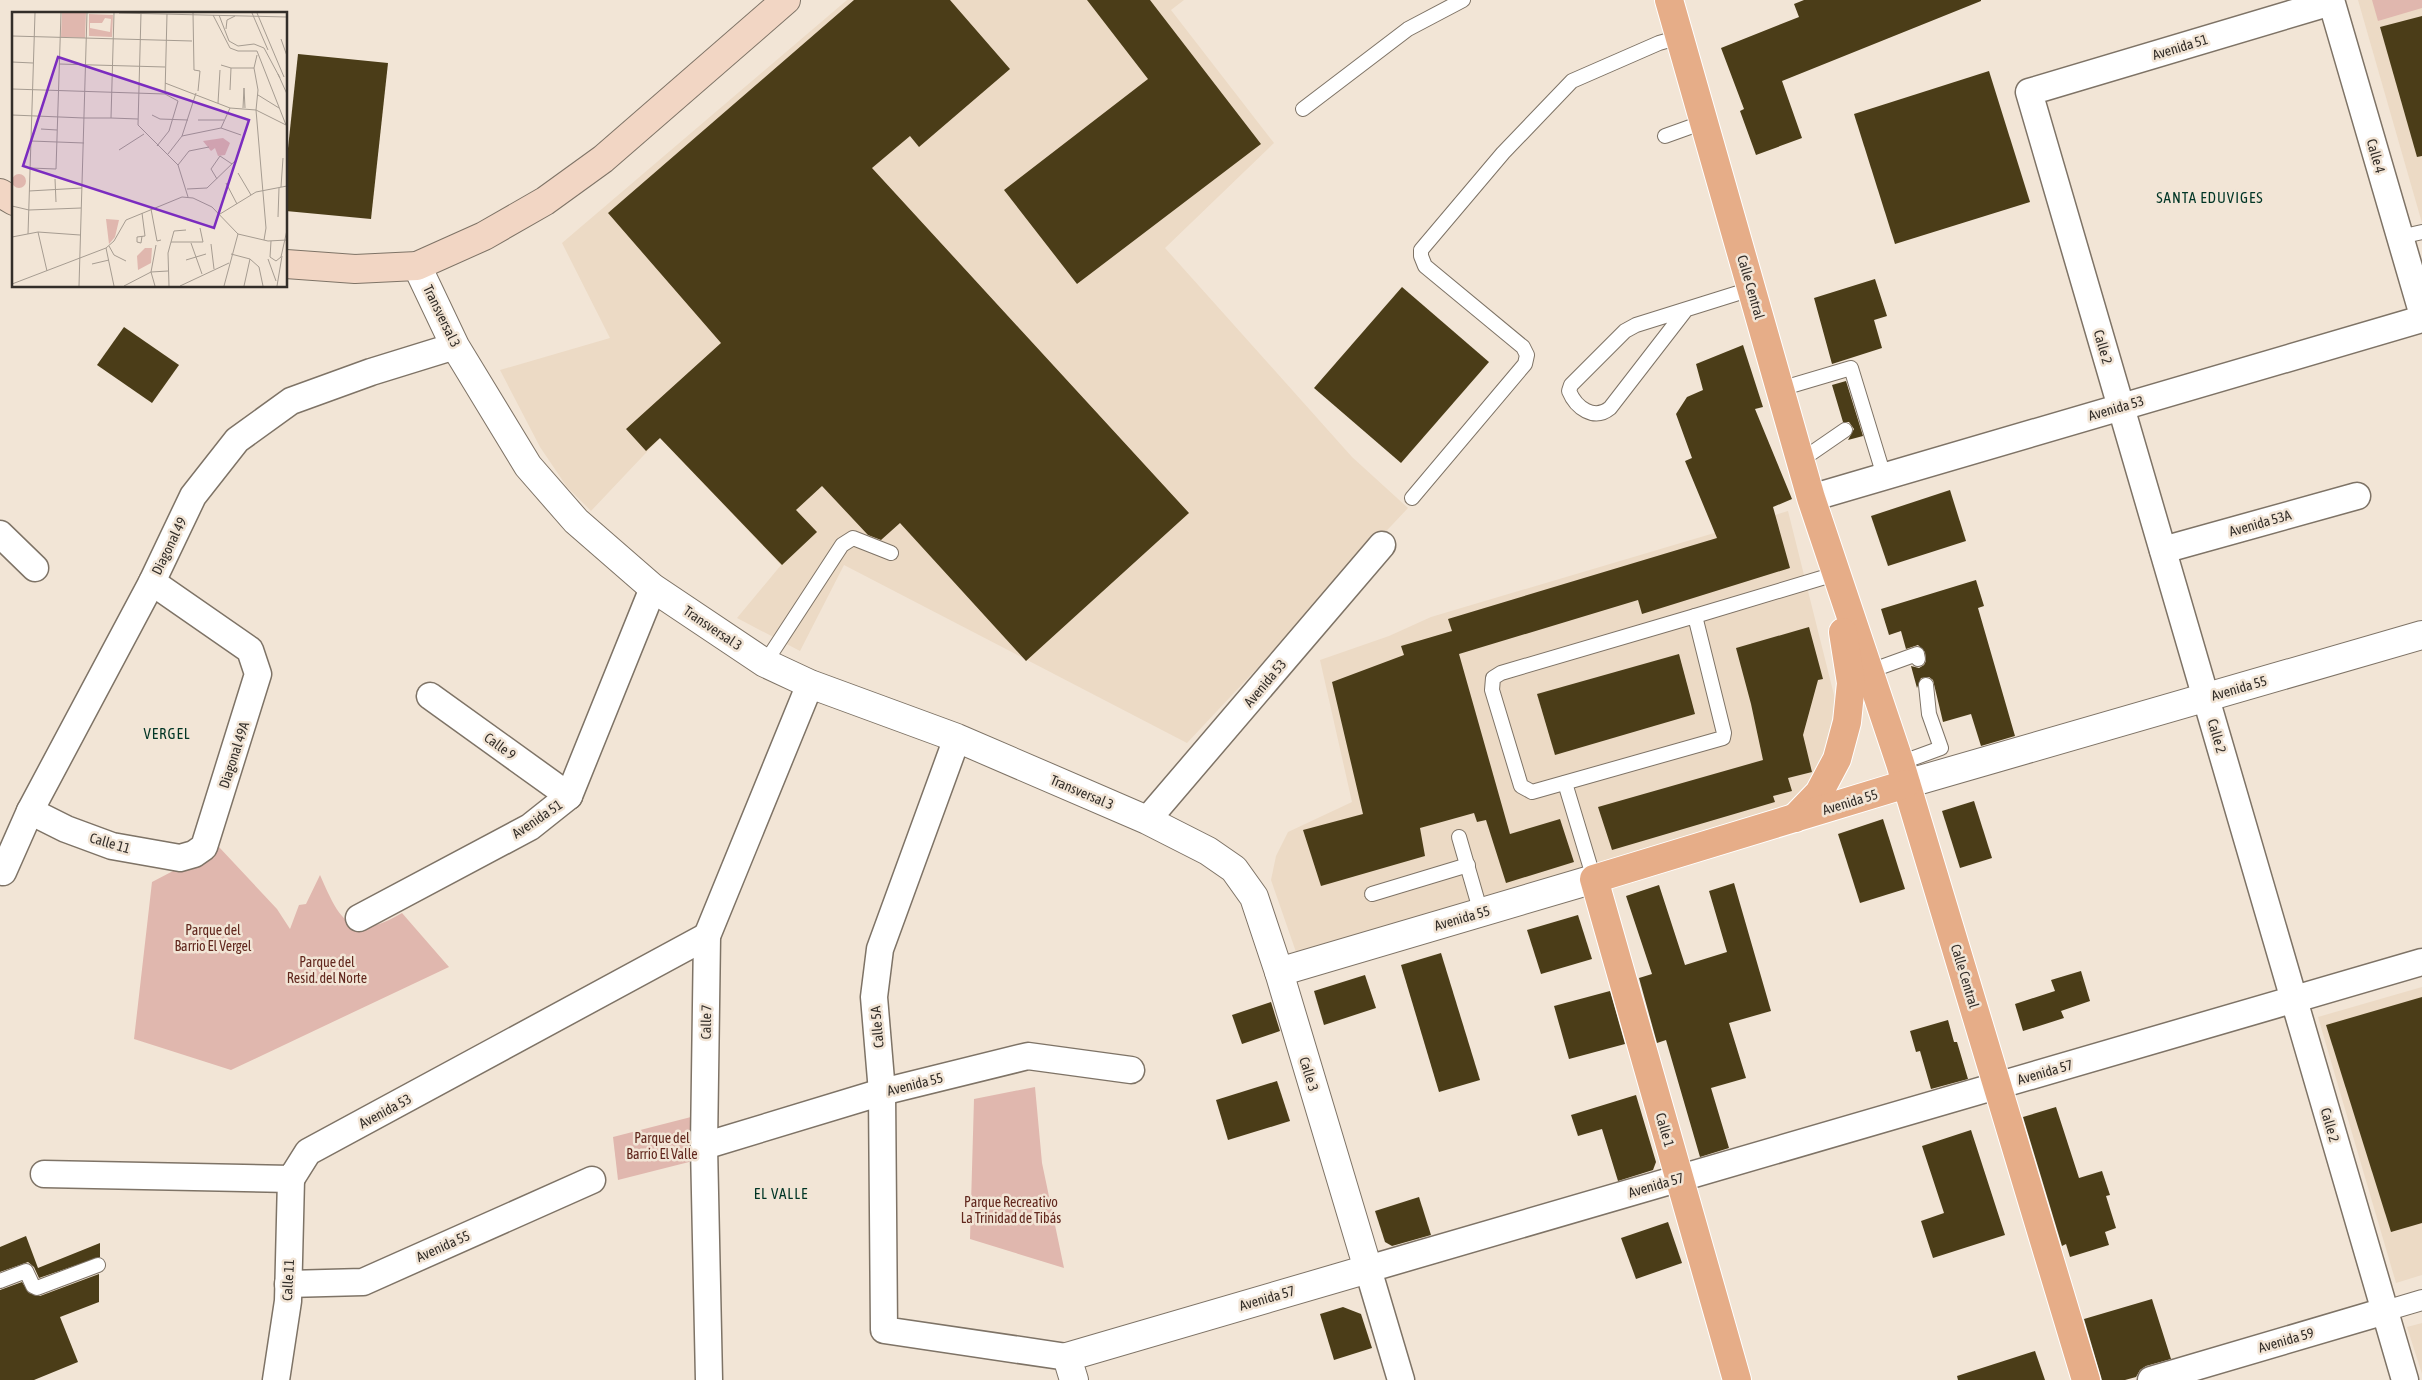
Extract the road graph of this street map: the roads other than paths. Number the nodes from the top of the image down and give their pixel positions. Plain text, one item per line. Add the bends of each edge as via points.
1 (786, 0) edge
2 (1463, 0) edge
3 (1669, 0) edge
4 (2331, 1) edge
5 (1680, 37) junction
6 (2028, 92) joint
7 (1303, 109) dead end
8 (1704, 122) junction
9 (1665, 136) dead end
10 (0, 192) edge
11 (12, 200) edge
12 (2411, 234) edge
13 (288, 264) edge
14 (417, 266) junction
15 (1751, 289) junction
16 (1685, 311) junction
17 (2422, 312) edge
18 (2422, 319) edge
19 (455, 346) junction
20 (1780, 389) junction
21 (2121, 407) junction
22 (1845, 430) dead end
23 (1800, 461) junction
24 (1884, 476) junction
25 (2357, 496) dead end
26 (1412, 498) dead end
27 (1811, 498) junction
28 (0, 534) edge
29 (1382, 545) dead end
30 (2163, 550) junction
31 (891, 553) dead end
32 (35, 568) dead end
33 (1835, 574) junction
34 (152, 582) junction
35 (653, 588) junction
36 (1695, 616) junction
37 (2422, 636) edge
38 (1918, 659) dead end
39 (765, 663) junction
40 (1870, 671) junction
41 (810, 684) junction
42 (1926, 685) dead end
43 (430, 696) dead end
44 (2205, 697) junction
45 (957, 738) junction
46 (1903, 774) junction
47 (1565, 783) junction
48 (569, 796) junction
49 (30, 811) junction
50 (1794, 819) junction
51 (1147, 820) junction
52 (1460, 837) dead end
53 (194, 854) joint
54 (1468, 865) junction
55 (3, 872) dead end
56 (1594, 879) junction
57 (1372, 894) dead end
58 (1481, 912) junction
59 (359, 918) dead end
60 (707, 936) junction
61 (2422, 962) edge
62 (1279, 972) junction
63 (2293, 999) junction
64 (1130, 1070) dead end
65 (1998, 1086) junction
66 (882, 1092) junction
67 (704, 1146) junction
68 (44, 1174) dead end
69 (1678, 1178) junction
70 (291, 1179) junction
71 (592, 1180) dead end
72 (98, 1265) dead end
73 (1368, 1269) junction
74 (0, 1281) edge
75 (288, 1284) junction
76 (2422, 1300) edge
77 (2385, 1311) junction
78 (884, 1330) joint
79 (1071, 1368) edge
80 (276, 1380) edge
81 (709, 1380) edge
82 (1400, 1380) edge
83 (1737, 1380) edge
84 (2086, 1380) edge
85 (2151, 1380) edge
86 (2405, 1380) edge

1 - 14 main road via 603,159 545,201 484,236
2 - 7 lane via 1408,29
3 - 5 main road, Calle Central
4 - 6 street, Avenida 51
4 - 12 street, Calle 4
5 - 8 main road, Calle Central
5 - 26 lane via 1572,81 1503,152 1421,250 1422,260 1430,271 1523,347 1527,355 1525,364
6 - 21 street, Calle 2
8 - 9 lane
8 - 15 main road, Calle Central
10 - 11 main road
12 - 17 street, Calle 4
13 - 14 main road via 355,269
14 - 19 street, Transversal 3
15 - 16 lane
15 - 20 main road, Calle Central
16 - 16 lane via 1625,331 1571,385 1571,396 1588,412 1604,413
18 - 21 street, Avenida 53
19 - 34 street, Diagonal 49 via 291,401 238,440 193,496
19 - 35 street, Transversal 3 via 528,466 576,521
20 - 23 main road, Calle Central
20 - 24 lane via 1851,368
21 - 24 street, Avenida 53
21 - 30 street, Calle 2
22 - 23 lane
23 - 27 main road, Calle Central
24 - 27 street, Avenida 53
25 - 30 street, Avenida 53A
27 - 33 main road, Calle Central
28 - 32 street
29 - 51 street, Avenida 53
30 - 44 street, Calle 2
31 - 39 lane via 853,538 842,545
33 - 36 lane
33 - 40 main road, Calle Central
33 - 50 main road, Calle Central via 1851,683 1848,722 1837,759 1819,793
34 - 49 street, Diagonal 49
34 - 53 street, Diagonal 49A via 250,650 258,674 204,847
35 - 39 street, Transversal 3
35 - 48 street, Avenida 51
36 - 47 lane via 1723,738
36 - 47 lane via 1493,678 1492,690 1521,786 1532,792
37 - 44 street, Avenida 55
38 - 40 lane via 1917,654
39 - 41 street, Transversal 3
40 - 46 main road, Calle Central
41 - 45 street, Transversal 3
41 - 60 street, Calle 7
42 - 46 lane via 1929,714 1941,748
43 - 48 street, Calle 9
44 - 46 street, Avenida 55
44 - 63 street, Calle 2
45 - 51 street, Transversal 3
45 - 66 street, Calle 5A via 880,949 874,997
46 - 50 main road, Avenida 55
46 - 65 main road, Calle Central
47 - 56 lane
48 - 59 street, Avenida 51 via 530,827
49 - 53 street, Calle 11 via 112,846 180,858
49 - 55 street, Diagonal 49
50 - 56 main road, Avenida 55
51 - 62 street, Calle 3 via 1208,851 1234,869 1254,897
52 - 54 lane
54 - 57 lane
54 - 58 lane
56 - 58 street, Avenida 55
56 - 69 main road, Calle 1
58 - 62 street, Avenida 55
60 - 67 street, Calle 7
60 - 70 street, Avenida 53 via 308,1152
61 - 63 street, Avenida 57
62 - 73 street, Calle 3
63 - 65 street, Avenida 57
63 - 77 street, Calle 2
64 - 66 street, Avenida 55 via 1028,1056
65 - 69 street, Avenida 57
65 - 84 main road, Calle Central
66 - 67 street, Avenida 55
66 - 78 street, Calle 5A
67 - 81 street, Calle 7
68 - 70 street
69 - 73 street, Avenida 57
69 - 83 main road, Calle 1
70 - 75 street, Calle 11
71 - 75 street, Avenida 55 via 362,1282
72 - 74 lane via 37,1288 26,1271
73 - 79 street, Avenida 57
73 - 82 street, Calle 3
75 - 80 street, Calle 11
76 - 77 street, Avenida 59
77 - 85 street, Avenida 59
77 - 86 street, Calle 2
78 - 79 street, Avenida 57

